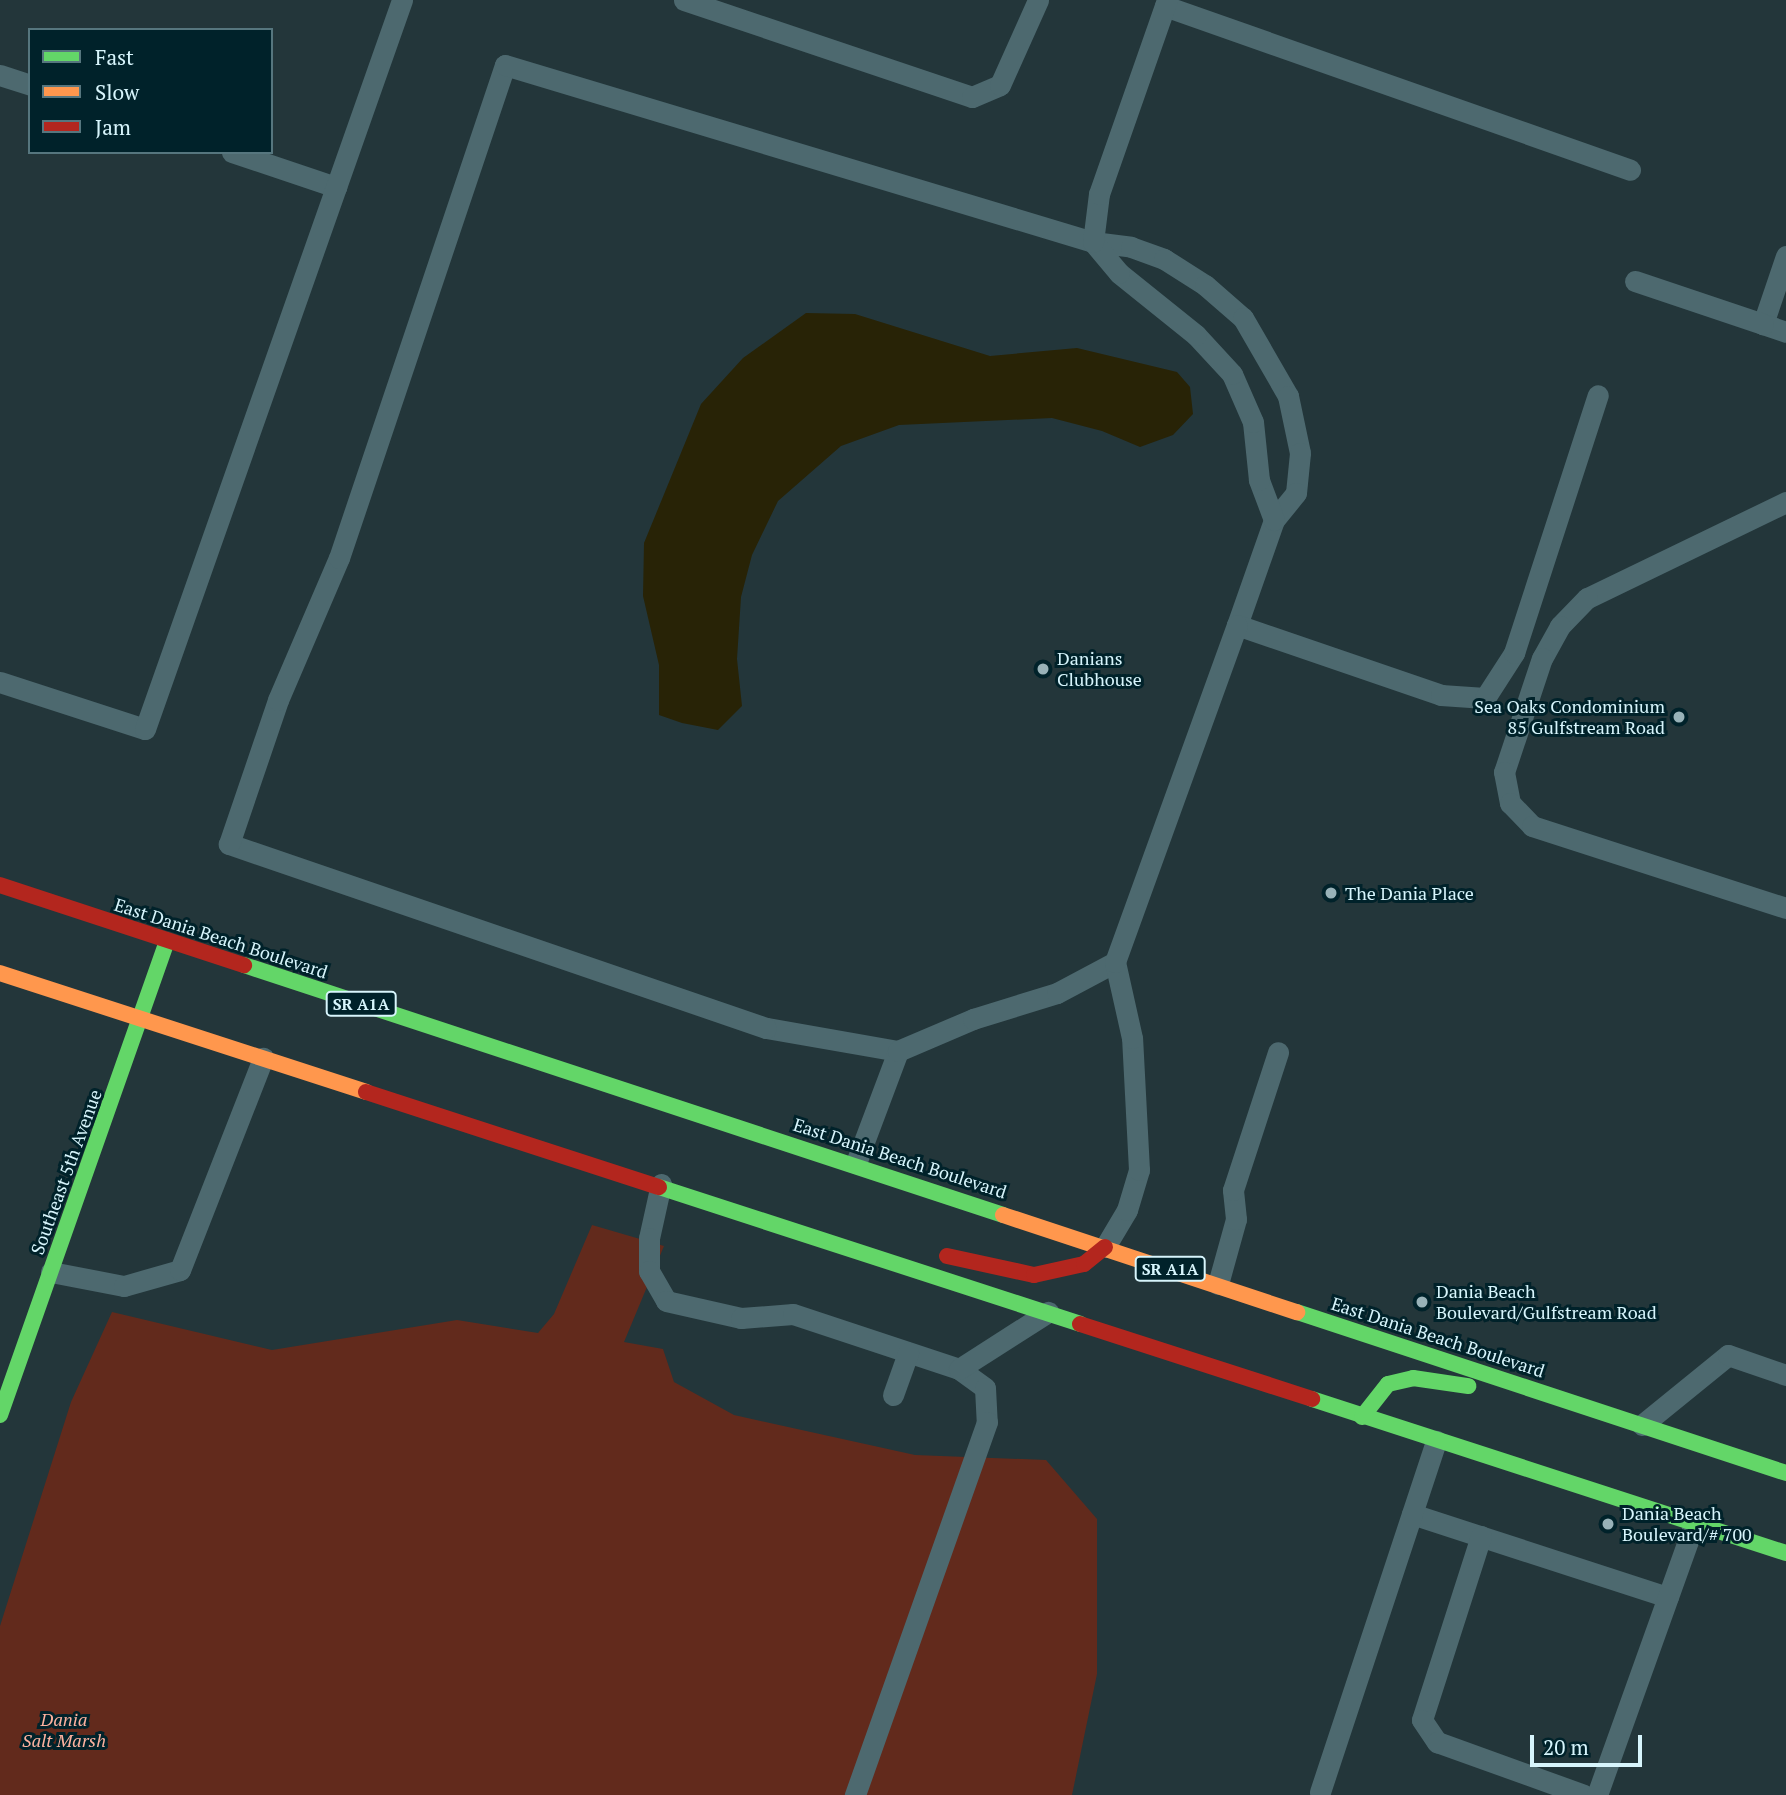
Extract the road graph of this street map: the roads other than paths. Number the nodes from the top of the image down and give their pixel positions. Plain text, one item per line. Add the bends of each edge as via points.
1 (402, 0) edge
2 (684, 0) edge
3 (1038, 0) edge
4 (1166, 3) edge
5 (0, 75) edge
6 (28, 84) edge
7 (238, 154) edge
8 (1630, 170) dead end
9 (336, 187) junction
10 (1093, 242) junction
11 (1786, 256) edge
12 (1635, 281) dead end
13 (1763, 324) junction
14 (1786, 332) edge
15 (1598, 395) dead end
16 (1786, 502) edge
17 (1274, 520) junction
18 (1237, 625) junction
19 (0, 682) edge
20 (0, 885) edge
21 (1786, 908) edge
22 (167, 941) junction
23 (1115, 962) junction
24 (0, 973) edge
25 (141, 1020) junction
26 (898, 1051) junction
27 (1278, 1052) dead end
28 (263, 1058) junction
29 (856, 1163) junction
30 (661, 1184) junction
31 (720, 1203) junction
32 (877, 1239) dead end
33 (1105, 1247) junction
34 (930, 1251) dead end
35 (51, 1272) junction
36 (1218, 1284) junction
37 (1048, 1312) junction
38 (908, 1353) junction
39 (958, 1369) junction
40 (1786, 1375) edge
41 (893, 1395) dead end
42 (1557, 1398) junction
43 (0, 1415) edge
44 (1362, 1416) junction
45 (1642, 1425) junction
46 (1436, 1441) junction
47 (1786, 1473) edge
48 (1412, 1514) junction
49 (1694, 1524) junction
50 (1481, 1536) junction
51 (1786, 1553) edge
52 (1668, 1597) junction
53 (1320, 1792) dead end
54 (856, 1795) edge
55 (1584, 1795) edge
56 (1597, 1795) edge

1 - 9 lane
2 - 3 lane via 972,97 1000,85
4 - 8 lane
4 - 10 lane via 1099,194
5 - 6 lane
7 - 9 lane
9 - 19 lane via 145,729
10 - 17 lane via 1119,274 1196,335 1233,374 1253,422 1259,480
10 - 17 lane via 1130,247 1164,259 1205,285 1243,318 1272,361 1288,396 1300,453 1296,494
10 - 26 lane via 505,65 339,558 278,700 229,844 766,1028
11 - 13 lane
12 - 13 lane
13 - 14 lane
15 - 18 lane via 1514,653 1485,698 1441,695
16 - 21 lane via 1587,598 1560,626 1542,658 1504,772 1510,803 1532,826
17 - 18 lane
18 - 23 lane
20 - 22 main road, East Dania Beach Boulevard / SR A1A
22 - 25 main road, Southeast 5th Avenue
22 - 29 main road, East Dania Beach Boulevard / SR A1A
23 - 26 lane via 1058,993 973,1019
23 - 33 lane via 1132,1038 1139,1170 1128,1210
24 - 25 main road
25 - 28 main road
25 - 35 main road, Southeast 5th Avenue
26 - 29 lane
27 - 36 lane via 1233,1190 1236,1219
28 - 30 main road
28 - 35 lane via 180,1270 124,1286
29 - 33 main road, East Dania Beach Boulevard / SR A1A
30 - 31 main road
30 - 38 lane via 649,1238 649,1271 666,1301 741,1318 793,1314
31 - 32 main road
31 - 37 main road
33 - 34 main road via 1074,1268 1034,1275
33 - 36 main road, East Dania Beach Boulevard / SR A1A
35 - 43 main road, Southeast 5th Avenue
36 - 42 main road, East Dania Beach Boulevard / SR A1A
37 - 39 lane
37 - 44 main road
38 - 39 lane
38 - 41 lane
39 - 54 lane via 985,1388 987,1422
40 - 45 lane via 1728,1355
42 - 44 main road via 1413,1378 1388,1384
42 - 45 main road, East Dania Beach Boulevard / SR A1A
44 - 46 main road
45 - 47 main road, East Dania Beach Boulevard / SR A1A
46 - 48 lane
46 - 49 main road
48 - 50 lane
48 - 53 lane
49 - 51 main road
49 - 52 lane
50 - 52 lane
50 - 55 lane via 1422,1720 1437,1742
52 - 56 lane

